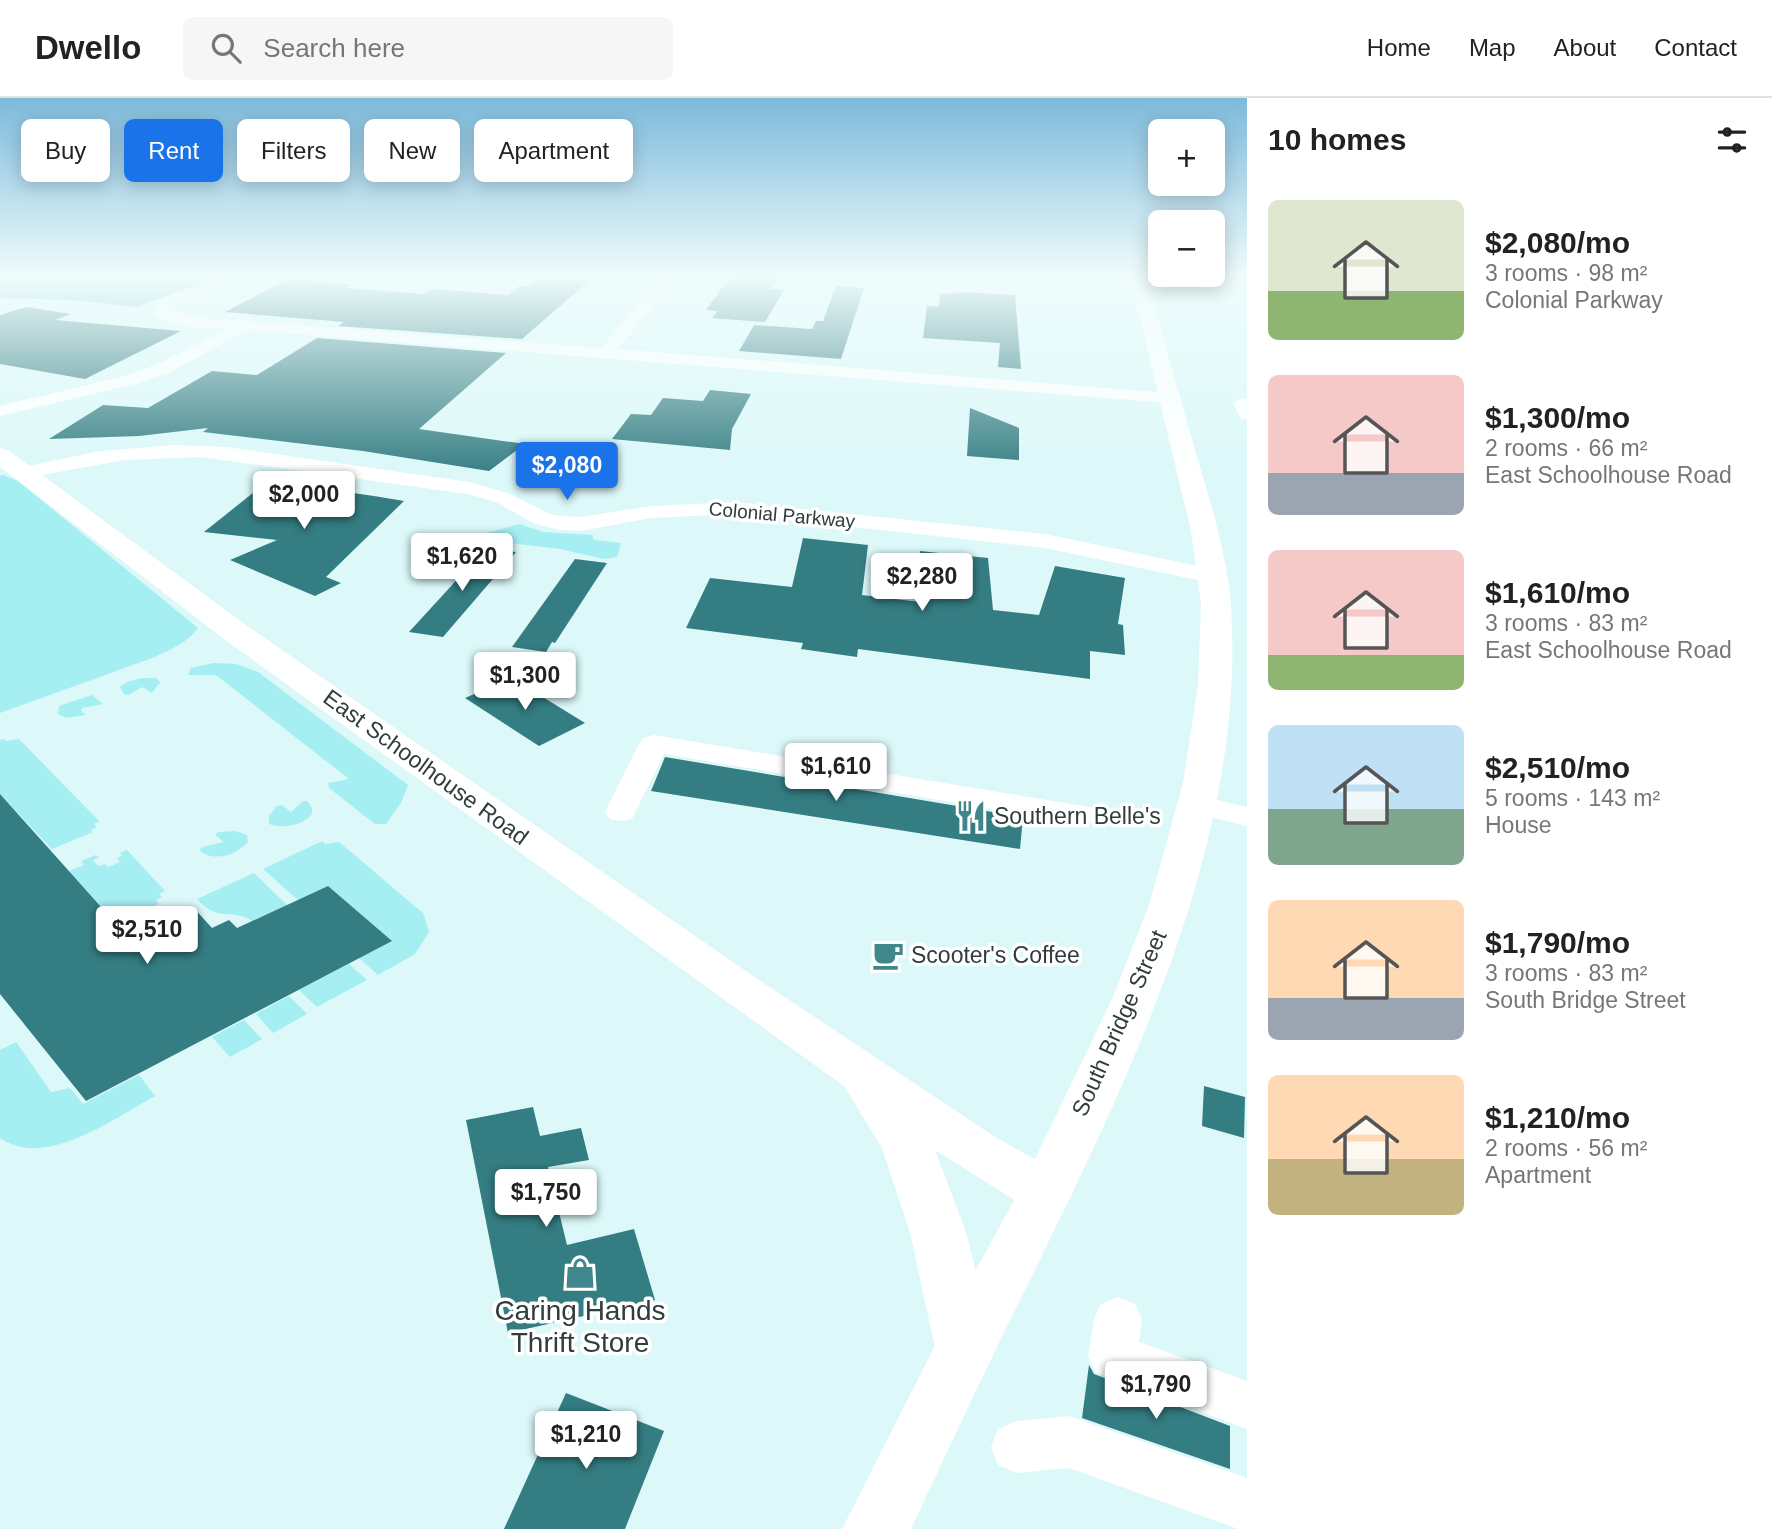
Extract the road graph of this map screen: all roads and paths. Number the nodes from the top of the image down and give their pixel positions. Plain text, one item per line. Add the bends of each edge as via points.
1 (210, 344) edge
2 (478, 344) edge
3 (613, 344) edge
4 (1155, 344) edge
5 (604, 354) junction
6 (1170, 398) junction
7 (0, 411) edge
8 (8, 462) edge
9 (1212, 576) junction
10 (1197, 804) junction
11 (621, 812) dead end
12 (1083, 815) dead end
13 (1247, 817) edge
14 (859, 1070) junction
15 (1045, 1192) junction
16 (1118, 1319) dead end
17 (965, 1348) junction
18 (1247, 1405) edge
19 (1017, 1447) dead end
20 (1247, 1505) edge
21 (876, 1529) edge

1 - 7 street via 129,380
2 - 5 street
3 - 5 street
4 - 6 main road, South Bridge Street
5 - 6 street
6 - 9 main road, South Bridge Street via 1205,531
8 - 9 street, Colonial Parkway via 188,450 227,453 469,488 561,523 736,508 1045,541
8 - 14 main road, East Schoolhouse Road via 235,632
9 - 10 main road, South Bridge Street via 1215,685
10 - 13 street
10 - 15 main road, South Bridge Street via 1170,905 1136,997
11 - 12 street via 654,744
14 - 15 main road, East Schoolhouse Road via 977,1152
14 - 17 main road, East Schoolhouse Road via 906,1143 938,1232
15 - 17 main road, South Bridge Street
16 - 18 street via 1113,1356
17 - 21 main road, South Bridge Street
19 - 20 street via 1069,1442

